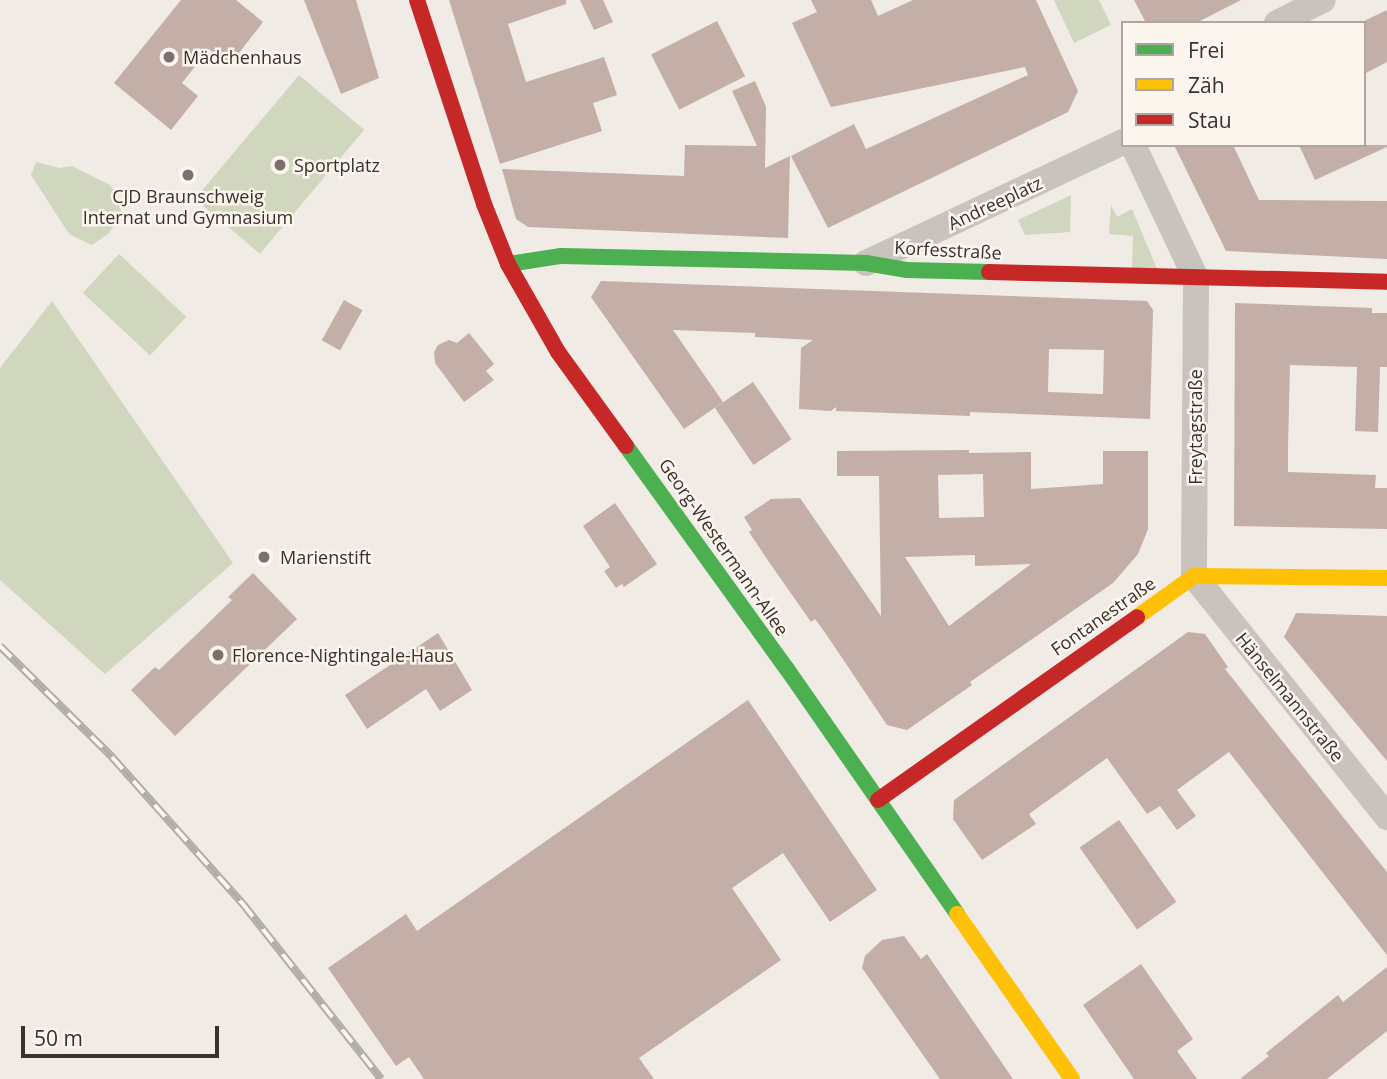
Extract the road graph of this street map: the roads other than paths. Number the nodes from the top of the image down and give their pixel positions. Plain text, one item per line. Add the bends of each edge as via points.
1 (417, 0) edge
2 (1324, 0) edge
3 (1281, 21) edge
4 (1121, 143) edge
5 (1134, 147) edge
6 (866, 263) junction
7 (508, 264) junction
8 (1196, 278) junction
9 (1387, 282) edge
10 (1194, 576) junction
11 (1387, 578) edge
12 (878, 800) junction
13 (1387, 817) edge
14 (1072, 1079) edge

1 - 7 street, Georg-Westermann-Allee
2 - 3 street
4 - 6 street, Andreeplatz
5 - 8 street
6 - 7 street, Korfesstraße via 561,256
6 - 8 street, Korfesstraße via 907,270
7 - 12 street, Georg-Westermann-Allee via 558,352
8 - 9 street, Korfesstraße
8 - 10 street, Freytagstraße
10 - 11 street
10 - 12 street, Fontanestraße
10 - 13 street, Hänselmannstraße
12 - 14 street, Georg-Westermann-Allee

